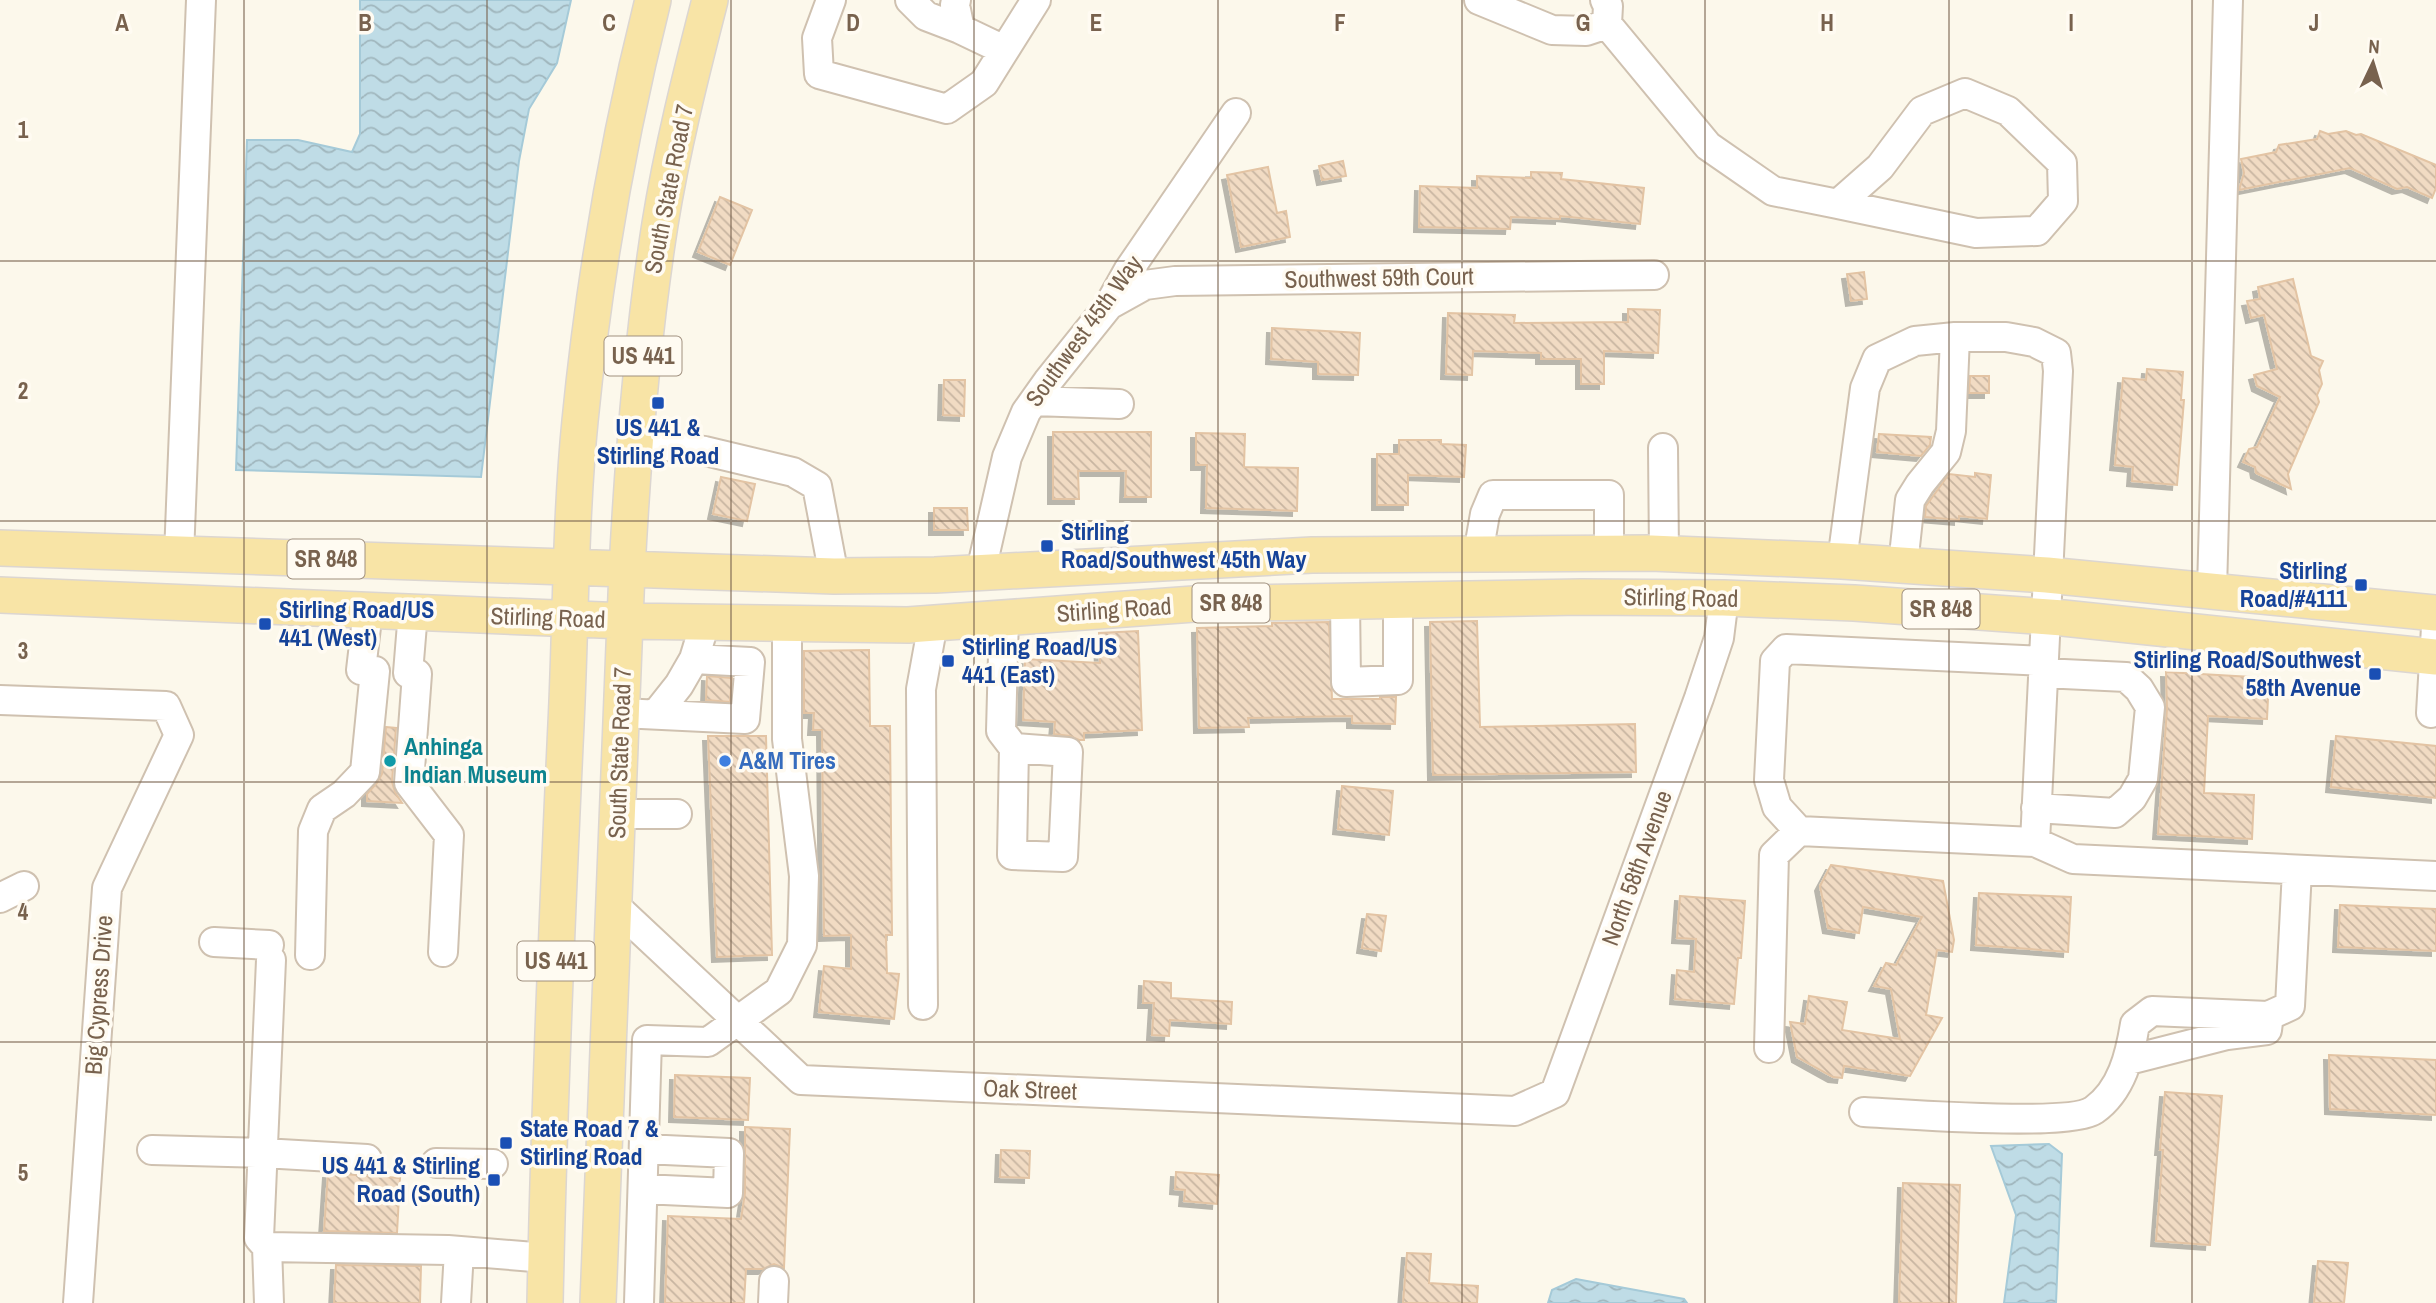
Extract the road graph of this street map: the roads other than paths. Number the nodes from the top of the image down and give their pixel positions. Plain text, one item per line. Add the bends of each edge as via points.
1 (201, 0) edge
2 (653, 0) edge
3 (710, 0) edge
4 (831, 0) edge
5 (910, 0) edge
6 (956, 0) edge
7 (1036, 0) edge
8 (1479, 0) edge
9 (2228, 0) edge
10 (1606, 12) edge
11 (960, 29) junction
12 (1004, 50) junction
13 (1236, 113) dead end
14 (1838, 204) junction
15 (1654, 275) dead end
16 (1109, 305) junction
17 (1955, 337) junction
18 (1034, 401) junction
19 (1119, 404) dead end
20 (635, 442) junction
21 (1663, 448) dead end
22 (0, 548) edge
23 (1609, 553) junction
24 (1478, 554) junction
25 (1664, 554) junction
26 (179, 555) junction
27 (1220, 559) junction
28 (1842, 561) junction
29 (1903, 565) junction
30 (571, 567) junction
31 (626, 570) junction
32 (981, 571) junction
33 (2047, 575) junction
34 (834, 576) junction
35 (2212, 590) junction
36 (0, 595) edge
37 (1724, 598) junction
38 (1398, 600) junction
39 (1345, 601) junction
40 (1164, 606) junction
41 (368, 610) junction
42 (413, 612) junction
43 (2436, 613) edge
44 (1004, 617) junction
45 (2045, 617) junction
46 (570, 619) junction
47 (625, 621) junction
48 (705, 623) junction
49 (933, 623) junction
50 (787, 624) junction
51 (2435, 647) edge
52 (694, 659) junction
53 (2043, 667) junction
54 (0, 700) edge
55 (621, 713) junction
56 (2431, 713) dead end
57 (656, 714) junction
58 (1014, 748) dead end
59 (2036, 808) junction
60 (618, 814) junction
61 (677, 814) dead end
62 (1799, 831) junction
63 (2035, 842) junction
64 (2297, 870) junction
65 (2436, 876) edge
66 (614, 905) junction
67 (214, 942) dead end
68 (443, 952) dead end
69 (310, 955) dead end
70 (923, 1005) dead end
71 (2268, 1016) junction
72 (736, 1020) junction
73 (1769, 1048) dead end
74 (2129, 1060) junction
75 (1514, 1111) joint
76 (1864, 1112) dead end
77 (644, 1149) junction
78 (152, 1150) dead end
79 (263, 1153) junction
80 (367, 1159) dead end
81 (436, 1163) dead end
82 (493, 1164) dead end
83 (643, 1189) junction
84 (267, 1247) junction
85 (458, 1251) junction
86 (546, 1258) junction
87 (78, 1303) edge
88 (269, 1303) edge
89 (456, 1303) edge
90 (545, 1303) edge
91 (590, 1303) edge
92 (598, 1303) edge
93 (639, 1303) edge

1 - 26 street
2 - 30 main road, US 441 via 622,132 597,275 580,424
3 - 20 main road, South State Road 7 / US 441 via 661,222
4 - 12 street via 817,38 820,74 947,109 984,83
5 - 11 street via 926,16
6 - 11 street
7 - 12 street
8 - 10 street via 1552,30 1586,31
9 - 35 street
10 - 14 street via 1708,146 1773,191
11 - 12 street
13 - 16 street, Southwest 45th Way
14 - 14 street via 1880,167 1922,111 1965,93 2008,111 2062,163 2063,201 2037,231 1976,233
15 - 16 street, Southwest 59th Court via 1175,281 1145,285
16 - 18 street, Southwest 45th Way
17 - 28 street via 1915,341 1877,359 1865,388
17 - 29 street via 1951,431 1946,452 1910,500
17 - 33 street via 2015,338 2056,352
18 - 19 street
18 - 32 street, Southwest 45th Way via 1007,457
20 - 31 main road, South State Road 7 / US 441
20 - 34 street via 705,451 793,472 817,486
21 - 25 street
22 - 26 main road, Stirling Road / SR 848
23 - 24 main road, Stirling Road / SR 848
23 - 24 street via 1609,495 1493,495
23 - 25 main road, Stirling Road / SR 848
24 - 27 main road, Stirling Road / SR 848
25 - 28 main road, Stirling Road / SR 848
26 - 30 main road, Stirling Road / SR 848
27 - 32 main road, Stirling Road / SR 848
27 - 40 main road via 1175,581 1167,590
28 - 29 main road, Stirling Road / SR 848
29 - 33 main road, Stirling Road / SR 848
30 - 31 main road, Stirling Road / SR 848
30 - 46 main road, US 441
31 - 34 main road, Stirling Road / SR 848
31 - 47 main road, South State Road 7 / US 441
32 - 34 main road, Stirling Road / SR 848
33 - 35 main road, Stirling Road / SR 848
33 - 45 street
35 - 43 main road, Stirling Road / SR 848
36 - 41 main road, Stirling Road / SR 848
37 - 38 main road, Stirling Road / SR 848
37 - 45 main road, Stirling Road / SR 848
37 - 75 street, North 58th Avenue via 1720,638 1555,1093
38 - 39 main road, Stirling Road / SR 848
38 - 39 street via 1398,680 1346,682
39 - 40 main road, Stirling Road / SR 848
40 - 44 main road, Stirling Road / SR 848
41 - 42 main road, Stirling Road / SR 848
41 - 69 street via 365,772 322,808 313,831
42 - 46 main road, Stirling Road / SR 848
42 - 68 street via 409,783 449,835
44 - 49 main road, Stirling Road / SR 848
44 - 58 street via 1001,731
45 - 51 main road, Stirling Road / SR 848
45 - 53 street
46 - 47 main road, Stirling Road / SR 848
46 - 86 main road, US 441
47 - 48 main road, Stirling Road / SR 848
47 - 55 main road, South State Road 7 / US 441
48 - 50 main road, Stirling Road / SR 848
48 - 52 street
49 - 50 main road, Stirling Road / SR 848
49 - 70 street via 921,702
50 - 72 street via 787,739 804,876 803,945 779,991
51 - 56 street
52 - 57 street
52 - 57 street via 750,662 745,719
53 - 59 street
53 - 59 street via 2126,677 2150,707 2143,779 2115,813
53 - 62 street via 1786,649 1775,662 1769,780 1777,807
54 - 87 street, Big Cypress Drive via 166,706 179,735 107,888
55 - 57 street
55 - 60 main road, South State Road 7 / US 441
59 - 63 street
60 - 61 street
60 - 66 main road, South State Road 7 / US 441
62 - 63 street
62 - 73 street via 1774,855
63 - 64 street via 2073,859
64 - 65 street
64 - 71 street via 2290,1006
66 - 72 street, Oak Street
66 - 92 main road, South State Road 7 / US 441
67 - 79 street via 270,952
71 - 74 street via 2267,1030 2227,1035
71 - 74 street via 2152,1011 2135,1024
72 - 75 street, Oak Street via 801,1080
72 - 77 street via 708,1042 647,1040
74 - 76 street via 2093,1111 2054,1119
77 - 83 street
77 - 83 street via 730,1153 727,1193
78 - 79 street
79 - 80 street
79 - 84 street via 259,1238
81 - 82 street
83 - 93 street
84 - 85 street
84 - 88 street
85 - 86 street
85 - 89 street
86 - 90 main road, US 441
86 - 91 main road via 563,1266 579,1282

